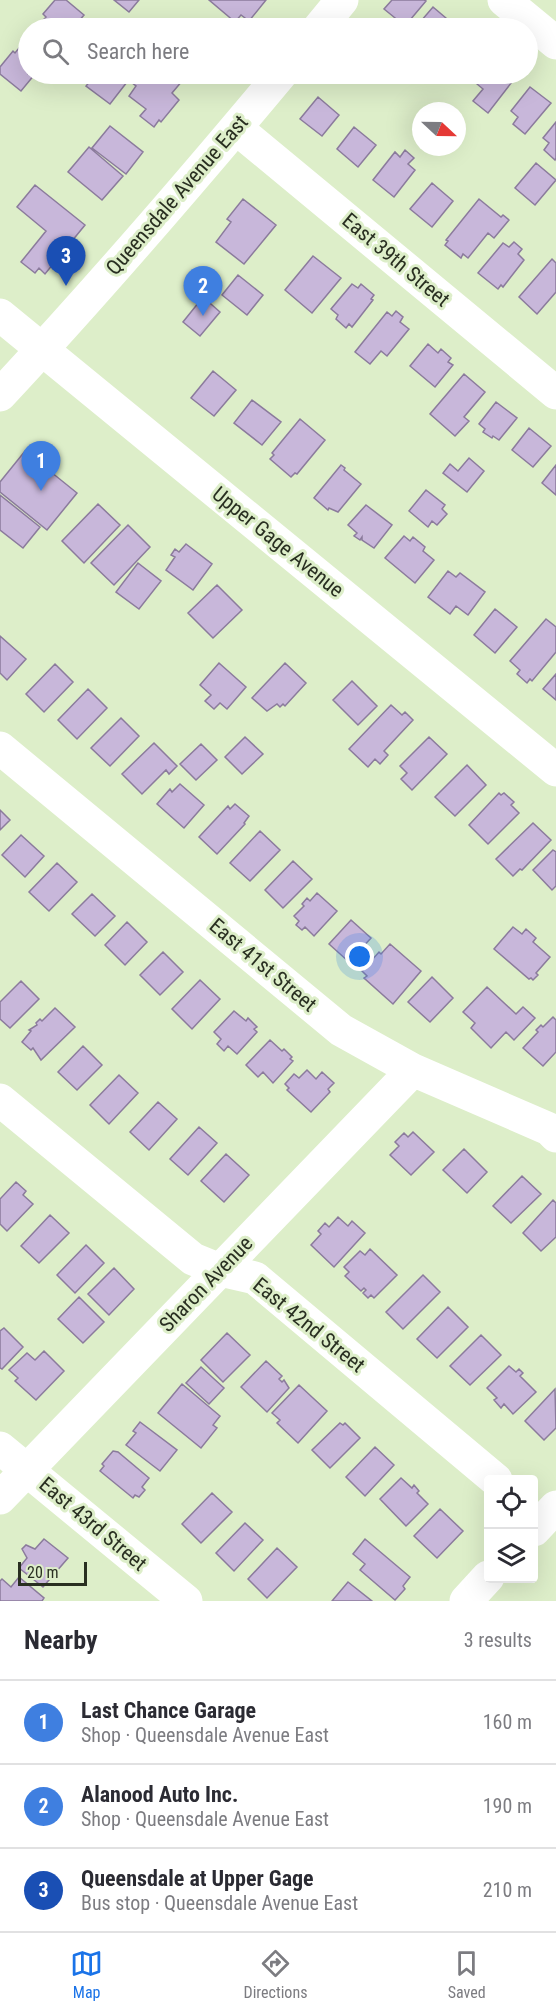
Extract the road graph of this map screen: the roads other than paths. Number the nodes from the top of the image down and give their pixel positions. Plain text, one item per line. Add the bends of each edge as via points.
1 (342, 0) edge
2 (504, 0) edge
3 (327, 18) edge
4 (526, 18) edge
5 (538, 28) edge
6 (556, 43) edge
7 (273, 84) edge
8 (236, 128) junction
9 (0, 315) edge
10 (42, 350) junction
11 (556, 393) edge
12 (0, 395) edge
13 (0, 748) edge
14 (556, 770) edge
15 (413, 1070) junction
16 (0, 1100) edge
17 (556, 1136) edge
18 (220, 1270) junction
19 (0, 1448) edge
20 (27, 1469) junction
21 (491, 1475) edge
22 (0, 1498) edge
23 (484, 1582) edge
24 (186, 1601) edge
25 (466, 1601) edge

1 - 3 street
2 - 4 street
5 - 6 street
7 - 8 street, Queensdale Avenue East
8 - 10 street, Queensdale Avenue East
8 - 11 street, East 39th Street
9 - 10 street, Upper Gage Avenue
10 - 12 street, Queensdale Avenue East
10 - 14 street, Upper Gage Avenue
13 - 15 street, East 41st Street via 341,1030
15 - 17 street, East 41st Street via 549,1129
15 - 18 street, Sharon Avenue
16 - 18 street, East 42nd Street via 193,1259
18 - 20 street, Sharon Avenue
18 - 21 street, East 42nd Street via 255,1278
19 - 20 street, East 43rd Street
20 - 22 street, Sharon Avenue
20 - 24 street, East 43rd Street
23 - 25 street

